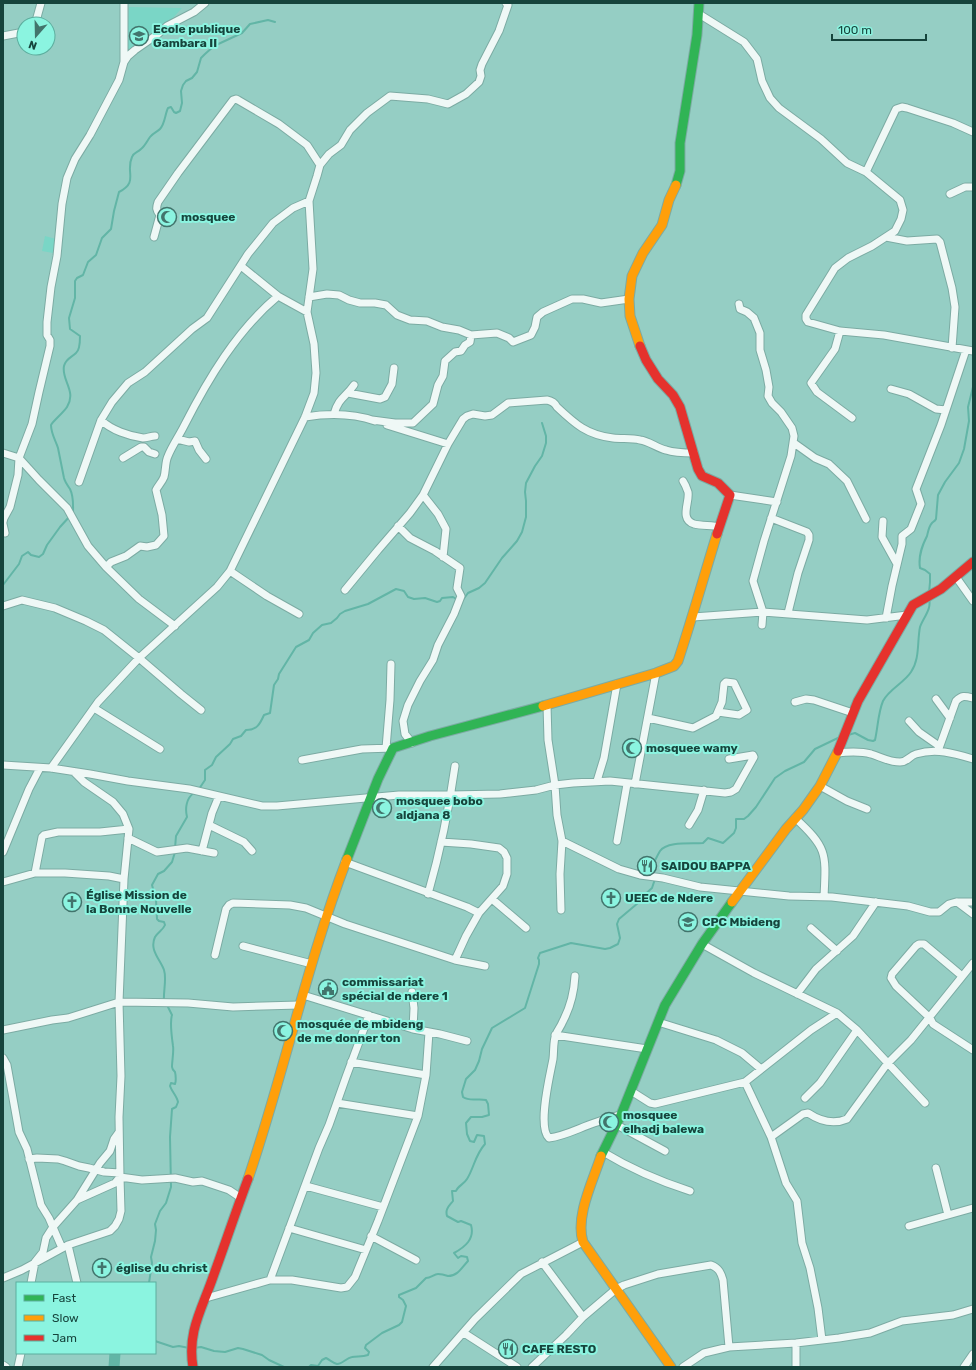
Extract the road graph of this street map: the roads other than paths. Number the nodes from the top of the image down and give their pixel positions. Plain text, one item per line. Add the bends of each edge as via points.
1 (41, 3) edge
2 (124, 3) edge
3 (205, 3) edge
4 (506, 3) edge
5 (699, 3) edge
6 (699, 14) junction
7 (37, 16) edge
8 (16, 34) edge
9 (3, 36) edge
10 (124, 62) junction
11 (973, 132) edge
12 (320, 165) junction
13 (866, 172) junction
14 (973, 187) edge
15 (950, 194) dead end
16 (309, 201) junction
17 (154, 237) dead end
18 (886, 237) junction
19 (241, 266) junction
20 (278, 296) junction
21 (309, 297) junction
22 (629, 299) junction
23 (739, 304) dead end
24 (307, 312) junction
25 (840, 331) junction
26 (471, 335) junction
27 (952, 348) junction
28 (969, 351) edge
29 (394, 368) dead end
30 (354, 385) dead end
31 (891, 389) dead end
32 (348, 393) junction
33 (946, 410) junction
34 (334, 414) junction
35 (305, 417) junction
36 (852, 418) dead end
37 (101, 420) junction
38 (372, 420) junction
39 (155, 436) dead end
40 (141, 437) junction
41 (177, 439) junction
42 (794, 443) junction
43 (448, 444) junction
44 (3, 453) edge
45 (694, 453) junction
46 (155, 454) junction
47 (167, 457) junction
48 (19, 458) junction
49 (123, 458) dead end
50 (206, 459) dead end
51 (683, 481) dead end
52 (78, 482) dead end
53 (423, 495) junction
54 (730, 495) junction
55 (777, 502) junction
56 (771, 518) junction
57 (866, 518) dead end
58 (883, 521) dead end
59 (3, 523) edge
60 (398, 526) junction
61 (720, 527) junction
62 (5, 533) dead end
63 (443, 557) junction
64 (973, 562) edge
65 (897, 564) junction
66 (106, 567) junction
67 (230, 571) junction
68 (956, 577) junction
69 (345, 590) dead end
70 (973, 600) edge
71 (3, 606) edge
72 (763, 612) junction
73 (788, 613) junction
74 (299, 614) dead end
75 (907, 615) junction
76 (693, 617) junction
77 (886, 618) junction
78 (762, 625) dead end
79 (174, 626) junction
80 (139, 658) junction
81 (390, 664) dead end
82 (656, 673) junction
83 (617, 684) junction
84 (973, 698) edge
85 (936, 699) dead end
86 (795, 702) dead end
87 (547, 705) junction
88 (94, 708) junction
89 (201, 710) dead end
90 (718, 712) junction
91 (853, 713) junction
92 (648, 718) junction
93 (950, 718) junction
94 (908, 720) dead end
95 (412, 743) junction
96 (390, 748) junction
97 (939, 748) junction
98 (160, 749) dead end
99 (837, 753) junction
100 (730, 759) dead end
101 (973, 759) edge
102 (302, 760) dead end
103 (3, 766) edge
104 (456, 766) dead end
105 (40, 768) junction
106 (50, 768) junction
107 (75, 773) junction
108 (597, 782) junction
109 (627, 784) junction
110 (635, 784) junction
111 (555, 785) junction
112 (820, 786) junction
113 (704, 790) junction
114 (219, 796) junction
115 (451, 796) junction
116 (371, 797) junction
117 (867, 808) dead end
118 (795, 818) junction
119 (209, 825) junction
120 (689, 825) dead end
121 (129, 829) junction
122 (128, 838) junction
123 (562, 841) junction
124 (617, 841) dead end
125 (441, 842) junction
126 (202, 851) junction
127 (252, 851) dead end
128 (3, 852) edge
129 (214, 853) dead end
130 (345, 862) junction
131 (35, 873) junction
132 (124, 879) junction
133 (3, 882) edge
134 (739, 892) junction
135 (428, 894) junction
136 (824, 897) junction
137 (492, 899) junction
138 (876, 902) junction
139 (956, 902) junction
140 (973, 902) edge
141 (561, 910) dead end
142 (479, 913) junction
143 (973, 914) edge
144 (327, 917) junction
145 (526, 928) dead end
146 (811, 928) dead end
147 (702, 944) junction
148 (243, 946) dead end
149 (837, 951) junction
150 (216, 955) dead end
151 (455, 960) junction
152 (973, 963) edge
153 (312, 964) junction
154 (485, 966) dead end
155 (575, 976) dead end
156 (962, 976) junction
157 (412, 992) dead end
158 (303, 994) junction
159 (797, 994) junction
160 (119, 1002) junction
161 (299, 1006) junction
162 (837, 1013) junction
163 (369, 1015) junction
164 (930, 1018) junction
165 (658, 1022) junction
166 (413, 1029) junction
167 (3, 1030) edge
168 (857, 1030) junction
169 (428, 1032) junction
170 (555, 1035) junction
171 (467, 1041) dead end
172 (647, 1049) junction
173 (973, 1050) edge
174 (3, 1058) edge
175 (351, 1062) junction
176 (887, 1064) junction
177 (761, 1070) junction
178 (426, 1075) junction
179 (745, 1082) junction
180 (631, 1091) junction
181 (805, 1098) dead end
182 (337, 1103) junction
183 (925, 1103) dead end
184 (621, 1115) junction
185 (418, 1116) junction
186 (617, 1126) junction
187 (119, 1132) junction
188 (771, 1137) junction
189 (665, 1151) dead end
190 (603, 1152) junction
191 (30, 1159) junction
192 (936, 1168) dead end
193 (96, 1170) junction
194 (120, 1175) junction
195 (306, 1186) junction
196 (690, 1190) dead end
197 (242, 1198) junction
198 (77, 1200) junction
199 (383, 1207) junction
200 (973, 1208) edge
201 (948, 1215) junction
202 (909, 1226) dead end
203 (53, 1227) junction
204 (290, 1228) junction
205 (371, 1236) junction
206 (583, 1242) junction
207 (65, 1247) junction
208 (366, 1250) junction
209 (416, 1260) dead end
210 (35, 1262) junction
211 (542, 1262) junction
212 (3, 1278) edge
213 (270, 1280) junction
214 (31, 1282) edge
215 (77, 1282) edge
216 (616, 1289) junction
217 (206, 1298) junction
218 (973, 1309) edge
219 (583, 1318) junction
220 (464, 1333) junction
221 (822, 1340) junction
222 (796, 1343) junction
223 (729, 1347) junction
224 (21, 1354) edge
225 (973, 1354) edge
226 (3, 1366) edge
227 (6, 1367) edge
228 (18, 1367) edge
229 (192, 1367) edge
230 (433, 1367) edge
231 (517, 1367) edge
232 (532, 1367) edge
233 (671, 1367) edge
234 (682, 1367) edge
235 (796, 1367) edge
236 (964, 1367) edge

1 - 7 street
2 - 10 street
3 - 10 street via 194,12 167,26 135,50
4 - 12 street via 508,5 499,31 480,70 482,76 466,94 448,104 428,99 390,96 367,113 350,130 341,145
5 - 6 street
6 - 13 street via 744,42 757,59 762,81 770,98 779,108 820,138 847,163
6 - 22 street via 680,143 678,180 662,225 643,253 632,276
8 - 9 street
10 - 48 street via 119,80 90,135 74,159 67,178 47,322 50,346 32,424
11 - 13 street via 907,108 896,109
12 - 16 street
12 - 17 street via 308,145 275,122 238,100 233,100 158,202 156,208 160,219
13 - 18 street via 900,200 903,210 901,219 895,231
14 - 15 street via 965,187
16 - 19 street via 293,208 272,223
16 - 21 street via 313,269
18 - 25 street via 835,268 806,315 808,322
18 - 27 street via 907,241 937,239 940,242 955,307
19 - 20 street
19 - 37 street via 206,318 128,383
20 - 24 street
20 - 41 street via 253,320 223,358
21 - 24 street
21 - 26 street via 339,295 360,303 386,304 397,315 410,320 427,321
22 - 26 street via 601,303 572,299 537,317 531,335 512,342 497,333
22 - 45 street via 630,316 641,350 658,379 674,396 680,407
23 - 42 street via 740,309 754,318 760,333 760,350 769,387 768,396 792,428
24 - 35 street via 314,344 316,373 314,393
25 - 27 street via 884,335
25 - 36 street via 835,349 811,383 817,392
26 - 38 street via 470,342 446,361 433,404 424,413 412,422
27 - 28 street
28 - 33 street
29 - 32 street via 392,384 385,397 380,399
30 - 32 street
31 - 33 street via 908,394 936,409
32 - 34 street via 337,405
33 - 65 street via 916,489 921,504 911,529 902,536
34 - 35 street
34 - 38 street
35 - 67 street
37 - 40 street via 125,434
37 - 52 street
38 - 43 street
39 - 40 street
40 - 46 street
41 - 47 street
41 - 50 street via 195,441
42 - 55 street
42 - 57 street via 828,464 847,481
43 - 45 street via 467,416 492,415 508,403 547,400 552,401 579,427 598,436 640,440 677,453
43 - 53 street
44 - 48 street
45 - 54 street via 702,476 718,483
46 - 47 street
46 - 49 street via 141,447
47 - 66 street via 163,478 156,490 164,536 156,545 140,546
48 - 59 street via 18,475
48 - 66 street via 67,508 88,546
51 - 61 street via 689,494 686,507 688,519 693,523
53 - 60 street
53 - 63 street via 446,529
54 - 55 street
54 - 61 street
55 - 56 street
56 - 72 street via 753,581
56 - 73 street via 809,535
58 - 65 street via 882,537
59 - 62 street
60 - 63 street via 410,538
60 - 69 street
61 - 76 street
63 - 95 street via 460,568 457,588 461,596 433,660 408,705 403,721 405,734
64 - 68 street
65 - 77 street
66 - 79 street via 139,599
67 - 74 street
67 - 79 street via 217,587
68 - 70 street
68 - 75 street via 920,600
71 - 80 street via 22,600 56,608 104,630
72 - 73 street
72 - 76 street
72 - 78 street
73 - 77 street via 867,620
75 - 77 street
75 - 91 street
76 - 82 street via 678,662
79 - 80 street
80 - 88 street
80 - 89 street
81 - 96 street
82 - 83 street
82 - 92 street
83 - 87 street
83 - 108 street via 606,752
84 - 93 street via 960,697
85 - 93 street
86 - 91 street via 814,700
87 - 95 street
87 - 111 street via 548,740
88 - 98 street
88 - 106 street
90 - 90 street via 739,715 747,710 734,683 724,684
90 - 92 street via 716,716 693,728
91 - 99 street
92 - 110 street
93 - 97 street
94 - 97 street
95 - 96 street
96 - 102 street via 362,749
96 - 116 street
97 - 99 street via 916,754 902,762 889,761 864,753
97 - 101 street
99 - 112 street
100 - 113 street via 754,756 736,789 725,793
103 - 105 street
104 - 115 street
105 - 106 street
105 - 128 street
106 - 107 street
107 - 114 street via 189,789
107 - 121 street via 113,802 123,814
108 - 109 street
108 - 111 street
109 - 110 street
109 - 124 street
110 - 113 street
111 - 115 street via 500,794
111 - 123 street
112 - 117 street via 847,801
112 - 118 street
113 - 120 street via 698,810
114 - 116 street via 262,806
114 - 119 street
115 - 116 street
115 - 125 street
116 - 130 street
118 - 134 street
118 - 136 street via 822,848 825,868
119 - 126 street
119 - 127 street via 244,842
121 - 122 street
121 - 131 street via 58,832 44,835
122 - 126 street via 157,852 187,848
122 - 132 street
123 - 134 street via 619,869 700,887
123 - 141 street
125 - 135 street
125 - 137 street via 499,848 504,852 507,858 507,874 503,886
126 - 129 street
130 - 135 street
130 - 144 street
131 - 132 street via 65,873
131 - 133 street
132 - 160 street
134 - 136 street
134 - 147 street
135 - 142 street
136 - 138 street
137 - 142 street
137 - 145 street
138 - 139 street via 930,912 939,912
138 - 149 street via 856,932
139 - 140 street
139 - 143 street
142 - 151 street
144 - 150 street via 306,908 290,905 233,903 226,909
144 - 151 street
144 - 153 street
146 - 149 street
147 - 159 street
147 - 165 street via 665,1005
148 - 153 street
149 - 159 street via 816,969
151 - 154 street
152 - 156 street
153 - 158 street
155 - 170 street via 570,1007
156 - 164 street
156 - 164 street via 924,944 916,946 892,974 891,978 896,986
157 - 166 street
158 - 161 street
158 - 163 street
159 - 162 street
160 - 161 street via 188,1003 233,1007
160 - 167 street via 68,1018
160 - 187 street
161 - 197 street via 270,1112
162 - 168 street
162 - 177 street
163 - 166 street
163 - 175 street
164 - 173 street via 937,1028
164 - 176 street
165 - 172 street
165 - 177 street via 716,1040 742,1053
166 - 169 street
168 - 176 street
168 - 181 street via 820,1083
169 - 171 street
169 - 178 street
170 - 172 street
170 - 184 street via 546,1096 547,1136 550,1138 565,1134 594,1122
172 - 180 street
174 - 191 street via 7,1065 19,1132
175 - 178 street
175 - 182 street
176 - 183 street
176 - 188 street via 847,1119 830,1122 818,1120 808,1113 803,1114
177 - 179 street
178 - 185 street
179 - 180 street via 655,1104
179 - 188 street
180 - 184 street
182 - 185 street
182 - 195 street
184 - 186 street
185 - 199 street
186 - 189 street
186 - 190 street
187 - 193 street via 110,1151
187 - 194 street
188 - 221 street via 786,1183 797,1201 802,1243 810,1268
190 - 196 street via 647,1176
190 - 206 street via 582,1214
191 - 193 street via 65,1160
191 - 203 street via 41,1205
192 - 201 street
193 - 194 street
193 - 198 street
194 - 197 street via 142,1180 175,1178 202,1181 229,1190
194 - 198 street via 115,1183
194 - 207 street via 121,1211 115,1226 110,1231
195 - 199 street
195 - 204 street
197 - 217 street
198 - 203 street
199 - 205 street
200 - 201 street
201 - 202 street
203 - 207 street
203 - 210 street via 46,1238 43,1252
204 - 208 street
204 - 213 street
205 - 208 street
205 - 209 street
206 - 211 street
206 - 216 street
207 - 210 street
207 - 215 street via 74,1267
208 - 213 street via 355,1277 347,1287
210 - 212 street
210 - 214 street
211 - 219 street
211 - 220 street via 521,1274
213 - 217 street
216 - 219 street
216 - 223 street via 658,1274 711,1265 716,1267 723,1280
216 - 233 street
217 - 229 street via 197,1314 193,1332 190,1348
218 - 221 street via 953,1315 902,1321 870,1333
219 - 232 street
220 - 230 street
220 - 231 street
221 - 222 street
222 - 223 street
222 - 235 street
223 - 234 street via 704,1353
224 - 228 street
225 - 236 street
226 - 227 street

